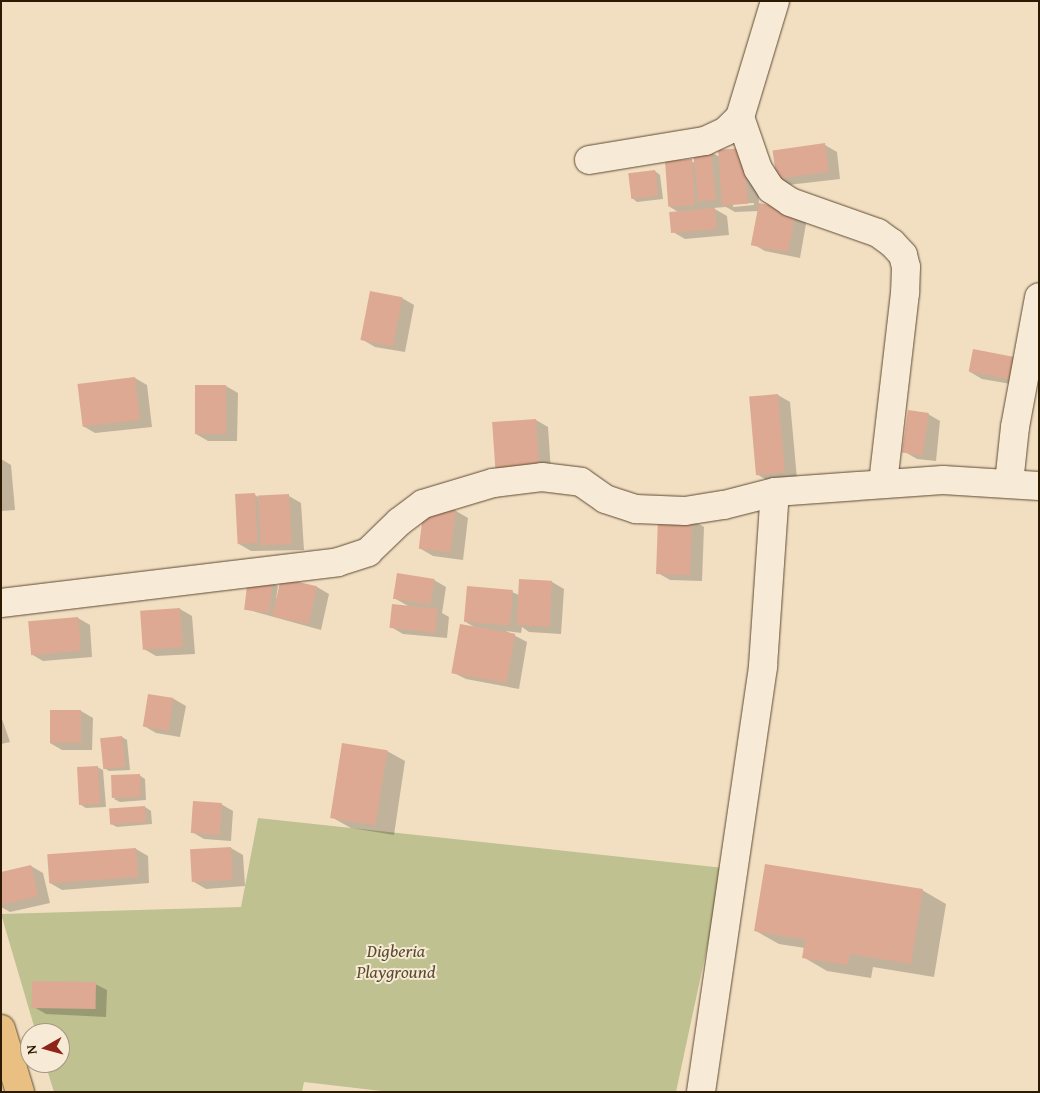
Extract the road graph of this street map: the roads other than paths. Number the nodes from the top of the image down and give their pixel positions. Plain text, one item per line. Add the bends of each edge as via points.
1 (775, 1) edge
2 (740, 117) junction
3 (590, 160) dead end
4 (1039, 297) edge
5 (1009, 483) junction
6 (883, 484) junction
7 (1039, 486) edge
8 (775, 492) junction
9 (1, 603) edge
10 (1, 1029) edge
11 (20, 1092) edge
12 (701, 1092) edge

1 - 2 street
2 - 3 street via 726,132 705,141
2 - 6 street via 758,169 771,189 790,202 878,233 903,255 905,293
4 - 5 street via 1015,427
5 - 6 street via 944,480
5 - 7 street
6 - 8 street
8 - 9 street via 724,505 684,510 636,509 605,499 581,482 542,477 493,483 423,504 368,552 338,562
8 - 12 street via 763,666
10 - 11 main road

